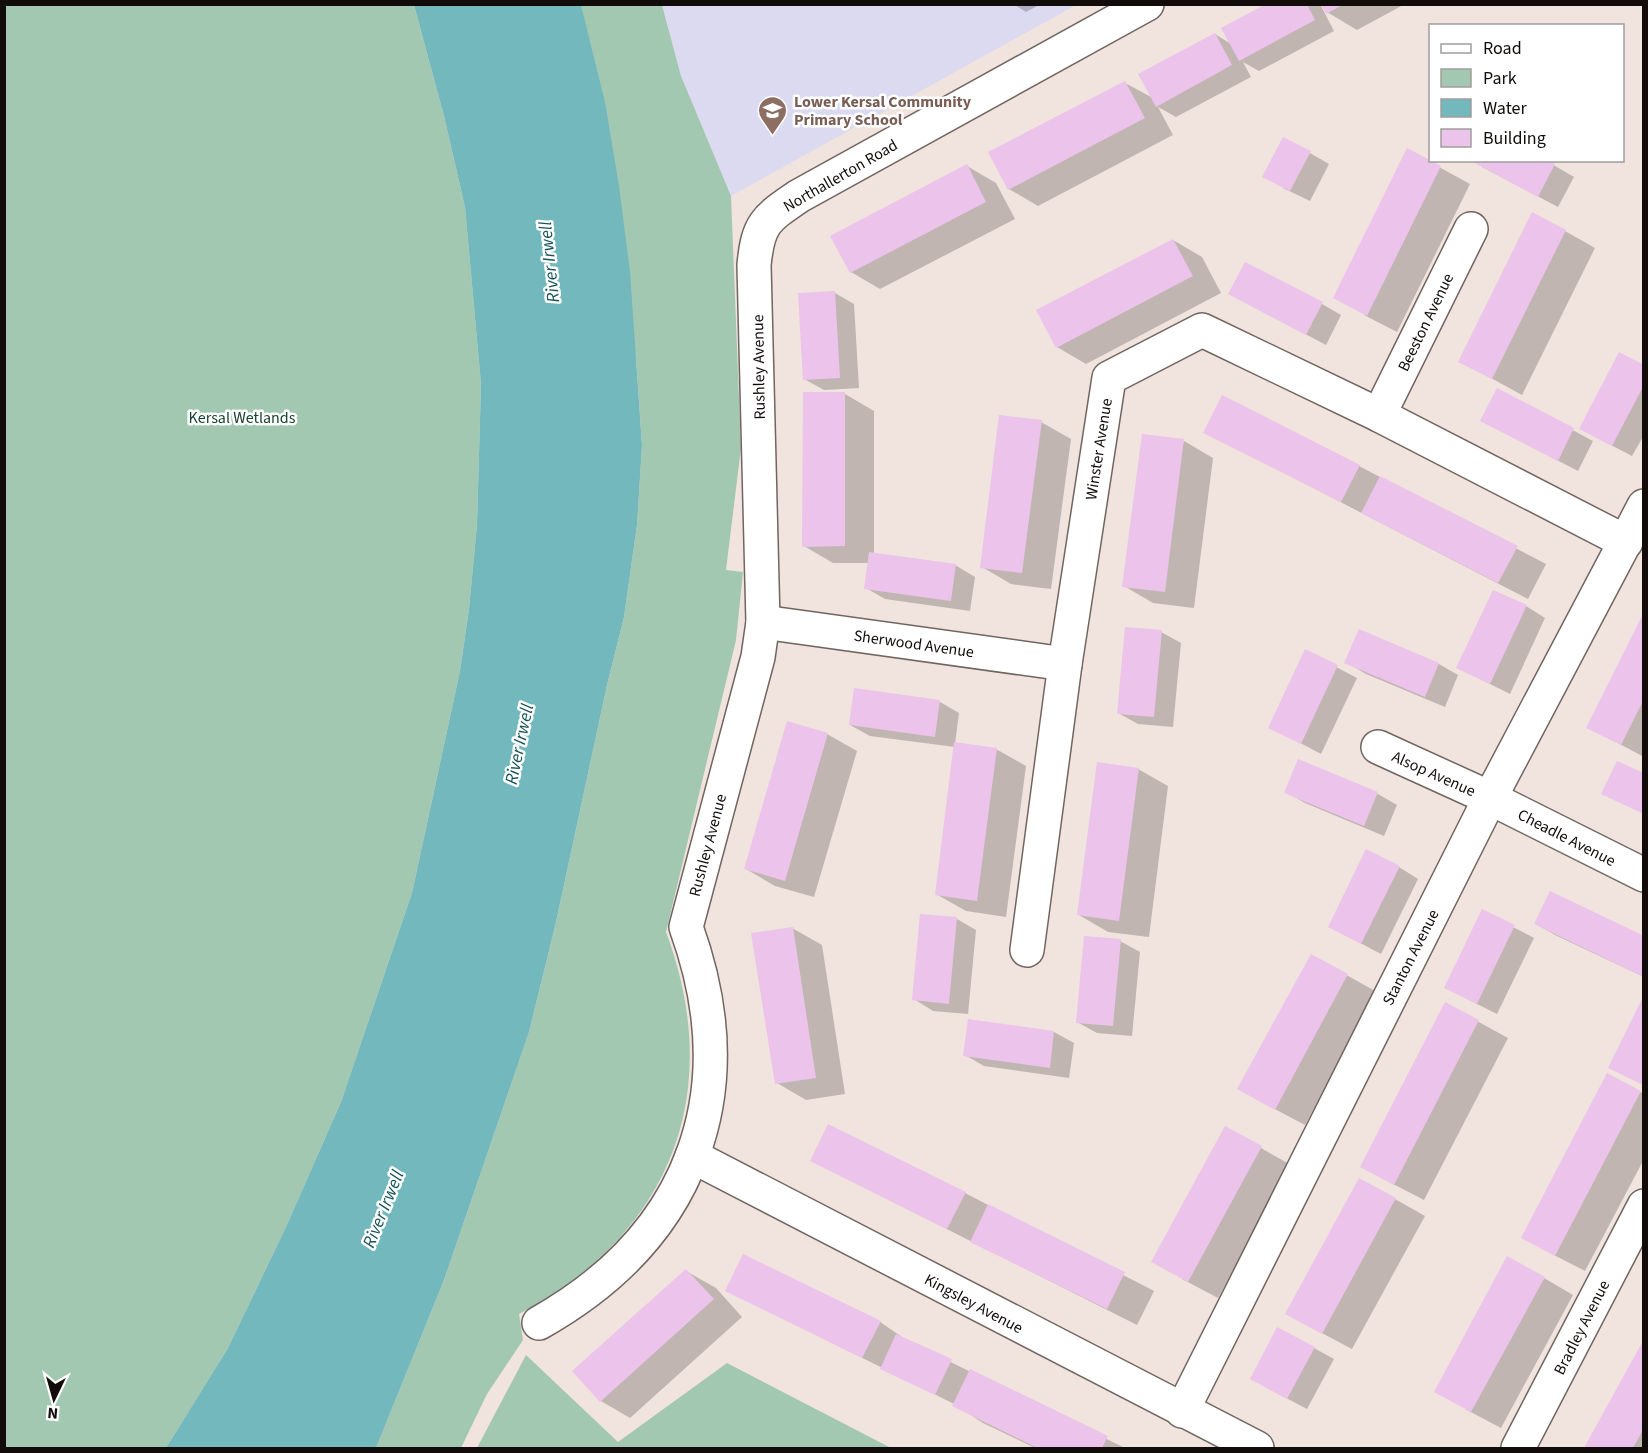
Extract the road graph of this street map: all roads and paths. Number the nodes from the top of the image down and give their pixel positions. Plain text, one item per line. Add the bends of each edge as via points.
1 (1147, 4) edge
2 (1472, 229) dead end
3 (757, 302) joint
4 (1379, 415) junction
5 (1644, 506) edge
6 (1626, 542) junction
7 (763, 622) junction
8 (1065, 664) junction
9 (1378, 747) dead end
10 (1490, 798) junction
11 (1644, 875) edge
12 (1027, 950) dead end
13 (692, 1156) junction
14 (1644, 1206) edge
15 (538, 1323) dead end
16 (1182, 1411) junction
17 (1257, 1449) edge
18 (1518, 1449) edge

1 - 3 street, Northallerton Road via 774,213 757,237
2 - 4 street, Beeston Avenue
3 - 7 street, Rushley Avenue
4 - 6 street, Winster Avenue
4 - 8 street, Winster Avenue via 1202,330 1109,378
5 - 6 street, Stanton Avenue
6 - 10 street, Stanton Avenue
7 - 8 street, Sherwood Avenue
7 - 13 street, Rushley Avenue via 758,657 686,927 708,1002 711,1041 710,1080
8 - 12 street, Winster Avenue
9 - 10 street, Alsop Avenue
10 - 11 street, Cheadle Avenue
10 - 16 street, Stanton Avenue
13 - 15 street, Rushley Avenue via 656,1224 632,1254 588,1292
13 - 16 street, Kingsley Avenue
14 - 18 street, Bradley Avenue
16 - 17 street, Kingsley Avenue

